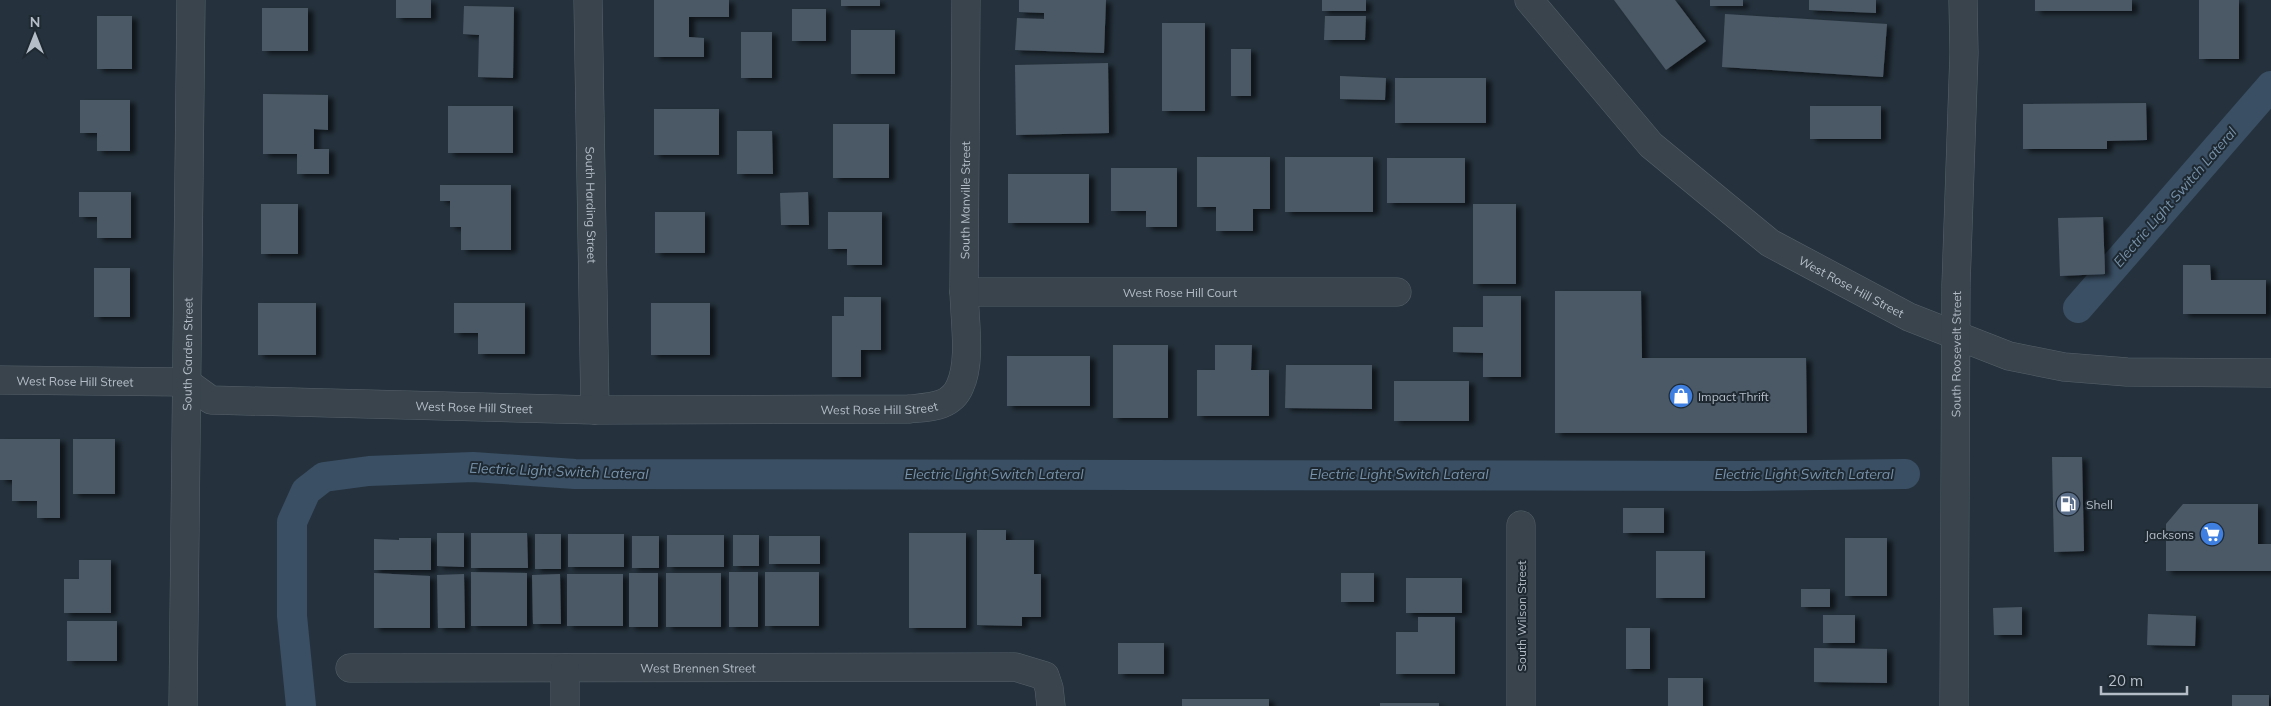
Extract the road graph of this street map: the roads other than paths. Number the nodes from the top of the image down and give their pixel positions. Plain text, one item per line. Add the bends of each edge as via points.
1 (191, 0) edge
2 (588, 0) edge
3 (966, 0) edge
4 (1529, 0) edge
5 (1963, 0) edge
6 (964, 292) junction
7 (1397, 292) dead end
8 (1956, 334) junction
9 (2271, 373) edge
10 (0, 380) edge
11 (186, 382) junction
12 (953, 398) joint
13 (595, 410) junction
14 (1521, 525) dead end
15 (350, 668) dead end
16 (565, 668) junction
17 (183, 706) edge
18 (565, 706) edge
19 (1051, 706) edge
20 (1521, 706) edge
21 (1954, 706) edge

1 - 11 street, South Garden Street
2 - 13 street, South Harding Street
3 - 6 street, South Manville Street
4 - 8 street, West Rose Hill Street via 1651,145 1770,243 1909,317
5 - 8 street, South Roosevelt Street
6 - 7 street, West Rose Hill Court
6 - 12 street, South Manville Street via 966,368
8 - 9 street, West Rose Hill Street via 2009,356 2064,366 2127,372
8 - 21 street, South Roosevelt Street
10 - 11 street, West Rose Hill Street
11 - 13 street, West Rose Hill Street via 211,400
11 - 17 street, South Garden Street
12 - 13 street, West Rose Hill Street via 938,407 909,409
14 - 20 street, South Wilson Street
15 - 16 street, West Brennen Street
16 - 18 street
16 - 19 street, West Brennen Street via 1016,667 1045,676

